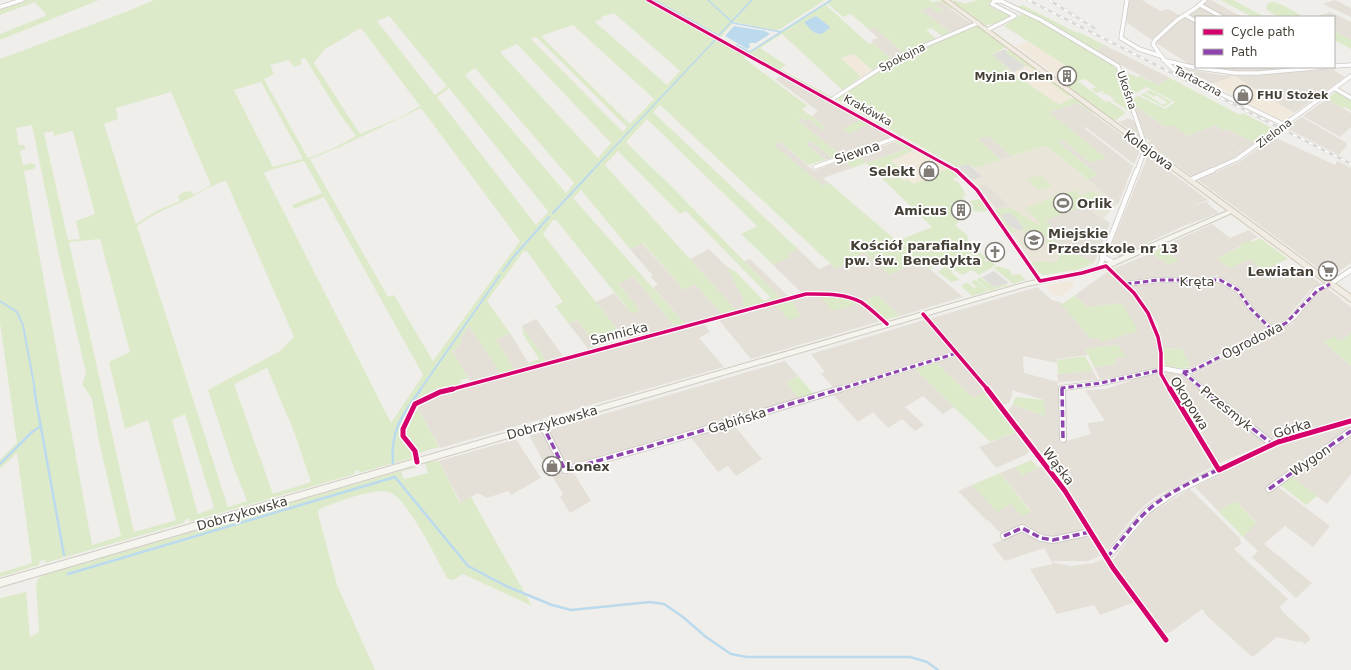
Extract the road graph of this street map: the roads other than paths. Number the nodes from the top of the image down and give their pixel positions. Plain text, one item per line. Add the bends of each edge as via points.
1 (22, 0) edge
2 (648, 0) edge
3 (946, 0) edge
4 (1127, 0) edge
5 (1205, 0) edge
6 (1200, 5) junction
7 (0, 8) edge
8 (1023, 12) junction
9 (1185, 15) junction
10 (1015, 16) junction
11 (1220, 16) edge
12 (1195, 20) edge
13 (978, 23) junction
14 (987, 30) junction
15 (1162, 58) junction
16 (1351, 65) edge
17 (1335, 66) edge
18 (1195, 67) edge
19 (1199, 68) edge
20 (1280, 68) edge
21 (1312, 68) edge
22 (1285, 70) junction
23 (1351, 76) edge
24 (1334, 88) junction
25 (1351, 98) edge
26 (831, 100) junction
27 (1285, 125) junction
28 (898, 137) junction
29 (1142, 145) junction
30 (1148, 149) junction
31 (815, 167) dead end
32 (1190, 180) junction
33 (1232, 211) junction
34 (1102, 256) junction
35 (1114, 263) junction
36 (1106, 266) junction
37 (1099, 268) junction
38 (1351, 270) edge
39 (1040, 281) junction
40 (1126, 284) junction
41 (1330, 284) junction
42 (1351, 299) edge
43 (923, 314) junction
44 (887, 324) junction
45 (1272, 330) junction
46 (957, 353) junction
47 (1161, 369) junction
48 (1183, 372) junction
49 (1351, 421) edge
50 (542, 424) junction
51 (1351, 431) edge
52 (1063, 439) dead end
53 (1272, 444) junction
54 (417, 462) junction
55 (1219, 470) junction
56 (1270, 489) dead end
57 (1090, 532) junction
58 (1004, 536) dead end
59 (1106, 556) junction
60 (0, 583) edge
61 (1166, 640) dead end

1 - 7 street
2 - 26 street, Krakówka
3 - 13 main road, Kolejowa
4 - 15 street via 1121,38
5 - 6 street, Tartaczna
6 - 9 street, Tartaczna
6 - 11 street
8 - 10 street
8 - 10 street, Ukośna via 1001,1 991,3
8 - 29 street, Ukośna via 1118,66 1144,143
9 - 12 street
9 - 15 street, Tartaczna via 1154,41 1153,44
10 - 14 street
13 - 14 main road, Kolejowa
13 - 26 street, Spokojna via 898,57
14 - 29 main road, Kolejowa
15 - 18 street
15 - 27 street, Tartaczna via 1180,74
16 - 17 street
19 - 22 street via 1254,73
20 - 22 street
21 - 22 street
23 - 24 street, Zielona
24 - 25 street
24 - 27 street, Zielona
26 - 28 street, Krakówka
27 - 32 street, Zielona via 1237,160
28 - 31 street, Siewna
28 - 39 street, Krakówka via 947,164 970,182
29 - 30 main road, Kolejowa
30 - 32 main road, Kolejowa
30 - 34 street via 1144,152
32 - 33 main road, Kolejowa
33 - 35 main road, Dobrzykowska
33 - 41 main road, Kolejowa
34 - 35 street
34 - 37 street
35 - 36 main road, Dobrzykowska
36 - 37 main road, Dobrzykowska
36 - 40 street, Okopowa
37 - 39 main road, Dobrzykowska
38 - 41 street, Ogrodowa
39 - 43 main road, Dobrzykowska
40 - 45 street, Kręta via 1158,280 1220,280 1238,290 1250,308
40 - 47 street, Okopowa via 1142,302 1154,324 1161,350
41 - 42 main road, Kolejowa
41 - 45 street, Ogrodowa via 1317,289 1291,320
43 - 44 main road, Dobrzykowska
43 - 46 street, Wąska
44 - 50 main road, Dobrzykowska
44 - 54 street, Sannicka via 852,298 830,294 802,294 440,392 415,404 403,429 404,438 414,451
45 - 48 street, Ogrodowa via 1202,366
46 - 50 street, Gąbińska via 636,451 565,470
46 - 57 street, Wąska via 996,399 1065,491
47 - 48 street, Ogrodowa
47 - 52 street, Ogrodowa via 1101,383 1062,388
47 - 55 street, Okopowa via 1163,378
48 - 53 street, Przesmyk
49 - 53 street, Górka
50 - 54 main road, Dobrzykowska
51 - 56 street, Wygon
53 - 55 street, Górka
54 - 60 main road, Dobrzykowska
55 - 59 street, Górka via 1176,491 1153,506
57 - 58 street via 1053,540 1041,538 1022,528
57 - 59 street, Wąska
59 - 61 street, Wąska

